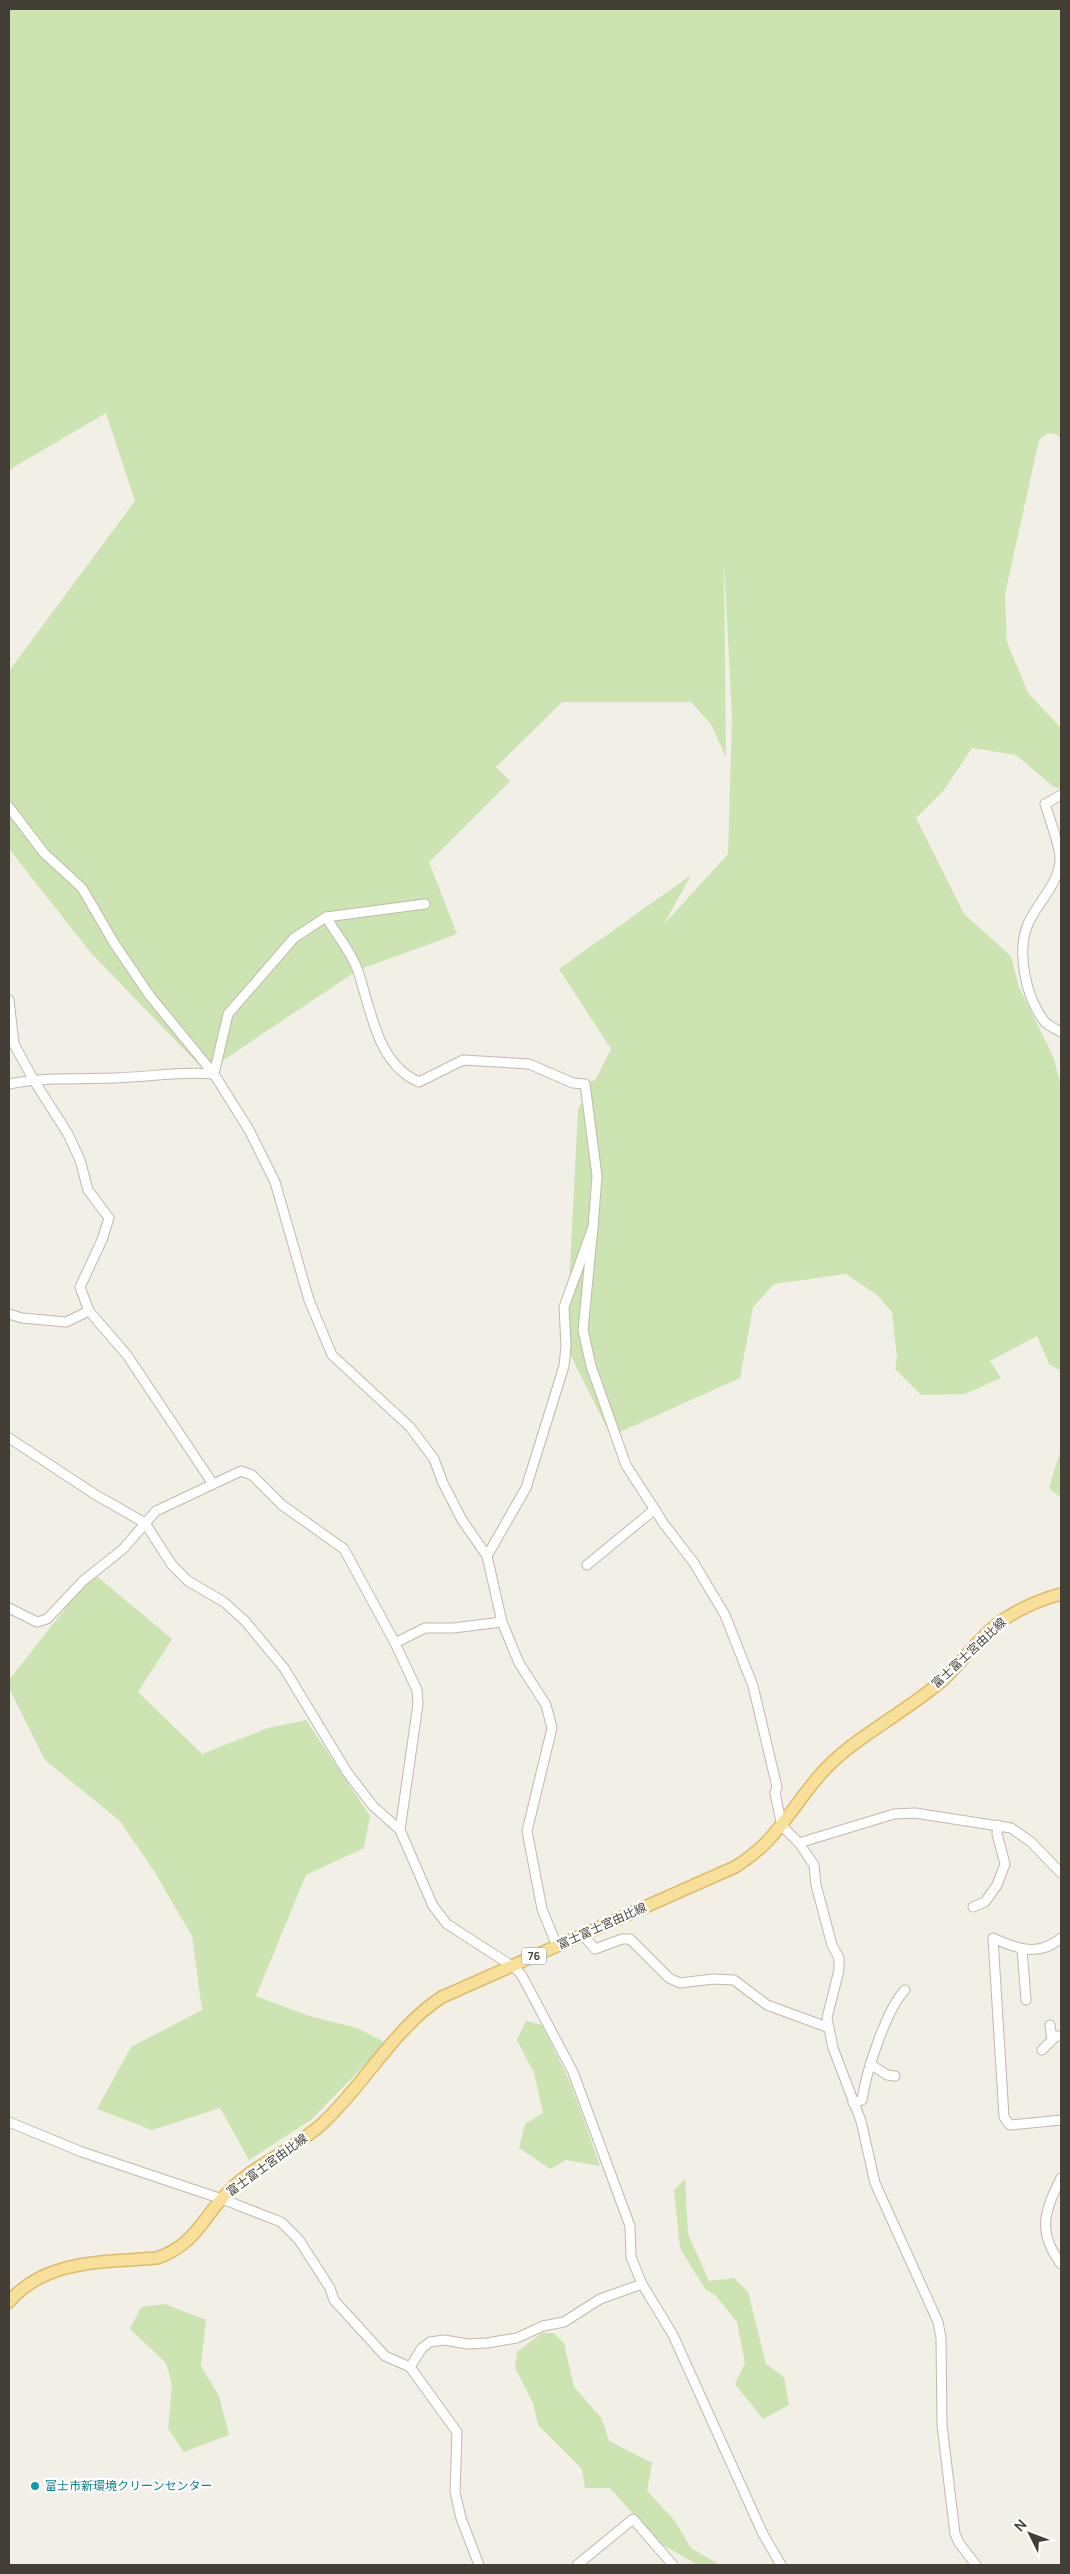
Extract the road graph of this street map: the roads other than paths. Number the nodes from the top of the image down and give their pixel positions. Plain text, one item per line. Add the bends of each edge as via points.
1 (1061, 794) edge
2 (9, 807) edge
3 (425, 904) dead end
4 (326, 918) junction
5 (9, 1000) edge
6 (1061, 1032) edge
7 (214, 1074) junction
8 (33, 1079) junction
9 (9, 1084) edge
10 (593, 1227) junction
11 (89, 1311) junction
12 (9, 1314) edge
13 (9, 1438) edge
14 (213, 1484) junction
15 (655, 1509) junction
16 (145, 1522) junction
17 (487, 1556) junction
18 (587, 1565) dead end
19 (1061, 1594) edge
20 (9, 1608) edge
21 (502, 1622) junction
22 (396, 1643) junction
23 (998, 1825) junction
24 (782, 1826) junction
25 (400, 1830) junction
26 (799, 1843) junction
27 (1061, 1873) edge
28 (973, 1907) dead end
29 (583, 1935) junction
30 (1061, 1938) edge
31 (557, 1946) junction
32 (1022, 1949) junction
33 (512, 1966) junction
34 (905, 1990) dead end
35 (1026, 2000) dead end
36 (1050, 2025) dead end
37 (827, 2027) junction
38 (1057, 2038) edge
39 (1042, 2050) dead end
40 (870, 2064) junction
41 (895, 2076) dead end
42 (853, 2103) junction
43 (1061, 2120) edge
44 (9, 2122) edge
45 (1061, 2178) edge
46 (222, 2198) junction
47 (1061, 2264) edge
48 (642, 2284) junction
49 (9, 2302) edge
50 (410, 2367) junction
51 (479, 2565) edge
52 (577, 2565) edge
53 (673, 2565) edge
54 (782, 2565) edge
55 (976, 2565) edge

1 - 6 street via 1045,804 1060,859 1056,876 1028,924 1024,939 1025,966 1034,1005 1046,1023
2 - 7 street via 44,853 82,888 150,996
3 - 4 street
4 - 7 street via 294,938 228,1014
4 - 10 street via 358,970 361,987 386,1054 405,1076 419,1082 463,1060 529,1064 573,1083 585,1084 597,1176
5 - 8 street via 14,1044
7 - 8 street via 189,1072 118,1078
7 - 17 street via 249,1130 275,1182 309,1300 332,1355 410,1428 428,1451 462,1520
8 - 9 street
8 - 11 street via 68,1134 80,1160 88,1190 109,1218 80,1287
10 - 15 street via 583,1330 591,1366 626,1465
10 - 17 street via 564,1306 564,1366 526,1488
11 - 12 street via 66,1322
11 - 14 street via 127,1354
13 - 16 street via 96,1496
14 - 16 street via 156,1511
14 - 22 street via 241,1471 252,1475 282,1505 344,1549
15 - 18 street
15 - 24 street via 694,1563 725,1615 753,1686 777,1787 775,1792
16 - 20 street via 123,1549 83,1581 47,1620 37,1622
16 - 25 street via 172,1565 188,1581 224,1602 284,1668 348,1772 373,1806
17 - 21 street
19 - 24 main road, 富士富士宮由比線 / 76 via 1027,1606 994,1627 943,1679 820,1775
21 - 22 street via 425,1628
21 - 31 street via 519,1663 546,1705 552,1728 527,1831 542,1909
22 - 25 street via 417,1690 418,1704
23 - 26 street via 915,1813 894,1814
23 - 27 street via 1018,1832
23 - 28 street via 1005,1864 985,1902
24 - 26 street
24 - 29 main road, 富士富士宮由比線 / 76 via 762,1849 735,1867
25 - 33 street via 433,1906 447,1924
26 - 37 street via 814,1865 832,1945 839,1958
29 - 31 main road, 富士富士宮由比線 / 76
29 - 37 street via 595,1948 630,1939 680,1984 734,1980 767,2005
30 - 32 street via 1044,1949
31 - 33 main road, 富士富士宮由比線 / 76
32 - 35 street
32 - 43 street via 993,1938 1004,2117 1010,2125
33 - 46 main road, 富士富士宮由比線 / 76 via 427,2007 323,2122
33 - 48 street via 526,1983 573,2072 630,2226 631,2257
34 - 40 street via 898,1998
36 - 38 street
37 - 42 street
38 - 39 street
40 - 41 street via 887,2075
40 - 42 street via 862,2100
42 - 55 street via 861,2121 875,2183 938,2322 942,2425 955,2534
44 - 46 street via 82,2152
45 - 47 street via 1046,2210 1045,2223 1051,2250
46 - 49 main road, 富士富士宮由比線 / 76 via 195,2235 172,2254 64,2267 32,2281
46 - 50 street via 289,2228 313,2260 334,2300 385,2356
48 - 50 street via 600,2299 564,2322 543,2326 517,2338 468,2344 444,2340 430,2342
48 - 54 street via 673,2334 763,2534
50 - 51 street via 457,2432 455,2492
52 - 53 street via 634,2519

